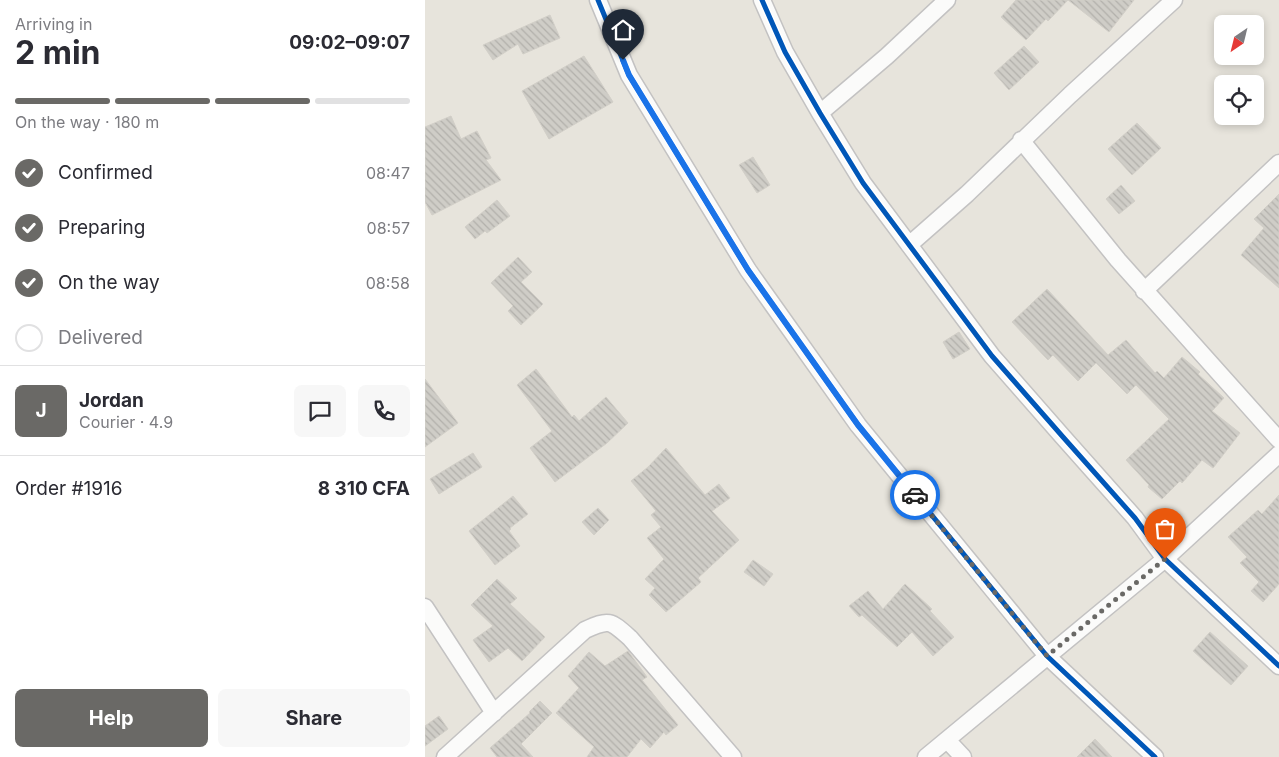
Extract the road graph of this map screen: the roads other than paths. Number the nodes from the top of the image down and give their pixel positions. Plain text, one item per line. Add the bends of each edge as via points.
1 (598, 0) edge
2 (762, 0) edge
3 (1174, 0) edge
4 (942, 2) edge
5 (820, 114) junction
6 (1021, 140) junction
7 (1279, 163) edge
8 (909, 245) junction
9 (1144, 290) junction
10 (1279, 440) edge
11 (1279, 454) edge
12 (1165, 559) junction
13 (425, 607) edge
14 (1047, 656) junction
15 (1279, 666) edge
16 (494, 713) junction
17 (947, 740) junction
18 (445, 757) edge
19 (733, 757) edge
20 (926, 757) edge
21 (963, 757) edge
22 (1155, 757) edge

1 - 14 street via 629,75 748,270 858,425
2 - 5 street via 785,52
3 - 6 street
4 - 5 street via 887,56
5 - 8 street via 863,183
6 - 8 street
6 - 9 street
7 - 9 street
8 - 12 street via 992,356 1135,518
9 - 10 street
11 - 12 street
12 - 14 street
12 - 15 street
13 - 16 street
14 - 17 street
14 - 22 street
16 - 18 street
16 - 19 street via 585,630 603,622 617,626 630,638
17 - 20 street
17 - 21 street

